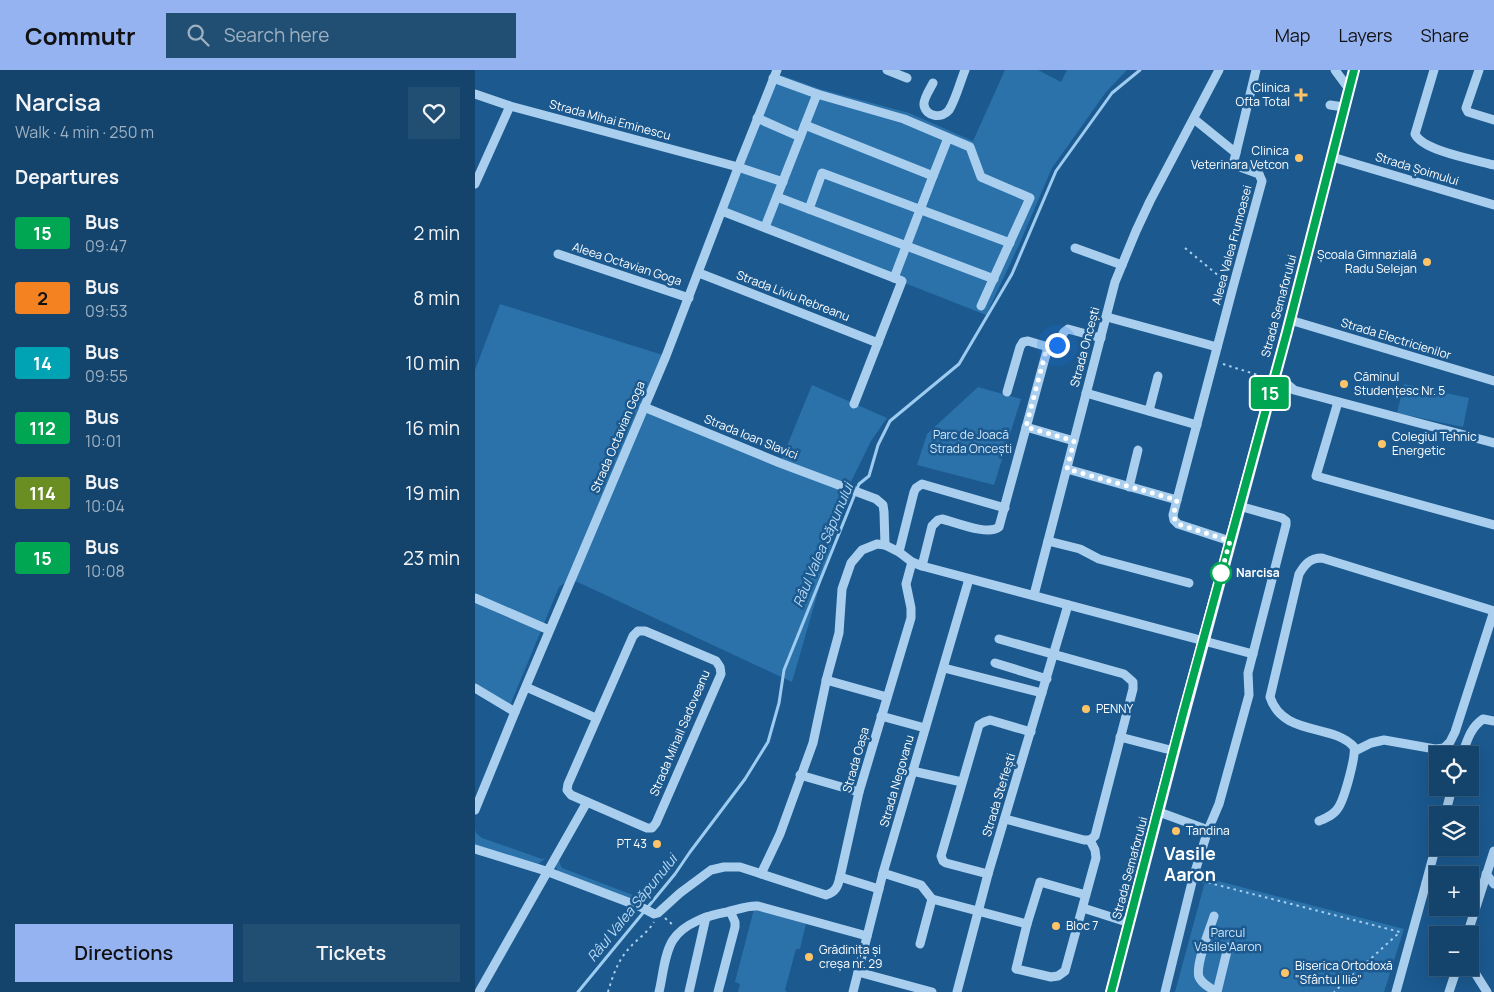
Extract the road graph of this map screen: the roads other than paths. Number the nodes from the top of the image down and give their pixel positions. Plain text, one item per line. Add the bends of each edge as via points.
1 (887, 70) edge
2 (965, 70) edge
3 (1219, 70) edge
4 (1256, 70) edge
5 (1335, 70) edge
6 (1354, 70) edge
7 (1434, 70) edge
8 (1479, 70) edge
9 (775, 74) edge
10 (907, 78) dead end
11 (933, 83) dead end
12 (1349, 89) junction
13 (475, 94) edge
14 (817, 94) junction
15 (1330, 105) dead end
16 (511, 106) junction
17 (1344, 108) junction
18 (757, 118) junction
19 (1194, 119) junction
20 (1494, 120) edge
21 (805, 125) junction
22 (800, 136) junction
23 (948, 138) junction
24 (1236, 153) junction
25 (1332, 157) junction
26 (1494, 165) edge
27 (738, 167) junction
28 (478, 168) edge
29 (933, 176) junction
30 (783, 182) junction
31 (475, 184) edge
32 (777, 197) junction
33 (1493, 202) edge
34 (809, 209) junction
35 (921, 210) junction
36 (722, 211) junction
37 (765, 228) junction
38 (1011, 243) junction
39 (906, 247) junction
40 (1075, 248) dead end
41 (558, 254) dead end
42 (1121, 265) junction
43 (699, 272) junction
44 (898, 279) junction
45 (994, 279) junction
46 (689, 298) junction
47 (981, 306) dead end
48 (1107, 317) junction
49 (1290, 320) junction
50 (1101, 338) junction
51 (878, 343) junction
52 (1047, 347) junction
53 (1217, 347) junction
54 (1158, 376) dead end
55 (1274, 380) junction
56 (1494, 381) edge
57 (1007, 392) dead end
58 (1086, 393) junction
59 (1339, 402) junction
60 (854, 404) dead end
61 (644, 406) junction
62 (1149, 411) junction
63 (1197, 424) junction
64 (1026, 427) junction
65 (1074, 441) junction
66 (1494, 443) edge
67 (1138, 450) dead end
68 (1067, 469) junction
69 (1129, 487) junction
70 (1177, 500) junction
71 (1239, 506) junction
72 (1005, 508) junction
73 (1494, 525) edge
74 (1048, 541) junction
75 (1230, 541) junction
76 (885, 545) junction
77 (899, 552) junction
78 (912, 562) junction
79 (922, 566) junction
80 (969, 579) junction
81 (1189, 584) dead end
82 (555, 591) dead end
83 (564, 595) junction
84 (1034, 595) junction
85 (475, 598) edge
86 (1068, 605) junction
87 (1494, 611) edge
88 (549, 630) junction
89 (999, 639) dead end
90 (1203, 641) junction
91 (1054, 654) junction
92 (1253, 654) junction
93 (995, 663) dead end
94 (944, 668) junction
95 (1047, 678) junction
96 (826, 680) junction
97 (475, 688) edge
98 (1042, 693) junction
99 (475, 695) edge
100 (518, 697) junction
101 (887, 697) junction
102 (881, 716) junction
103 (596, 718) junction
104 (1494, 721) edge
105 (925, 728) junction
106 (1031, 732) junction
107 (1121, 737) junction
108 (1466, 746) edge
109 (1174, 751) junction
110 (1355, 751) junction
111 (912, 771) junction
112 (800, 775) junction
113 (962, 782) junction
114 (859, 792) junction
115 (587, 802) junction
116 (475, 810) edge
117 (1159, 812) junction
118 (1005, 819) junction
119 (1319, 821) dead end
120 (1208, 830) junction
121 (1090, 840) junction
122 (475, 849) edge
123 (1494, 851) edge
124 (1433, 856) edge
125 (546, 871) junction
126 (883, 873) junction
127 (761, 874) junction
128 (988, 874) junction
129 (1487, 874) junction
130 (841, 877) junction
131 (1426, 883) junction
132 (1429, 884) edge
133 (1494, 884) edge
134 (1479, 888) edge
135 (879, 889) junction
136 (1086, 895) junction
137 (932, 899) junction
138 (1083, 908) junction
139 (730, 911) junction
140 (979, 912) junction
141 (1214, 916) dead end
142 (706, 917) junction
143 (1129, 923) junction
144 (1027, 924) junction
145 (867, 936) junction
146 (920, 944) dead end
147 (1228, 947) dead end
148 (858, 972) junction
149 (1454, 976) edge
150 (1477, 976) edge
151 (479, 992) edge
152 (659, 992) edge
153 (689, 992) edge
154 (719, 992) edge
155 (853, 992) edge
156 (931, 992) edge
157 (957, 992) edge
158 (1111, 992) edge
159 (1165, 992) edge
160 (1217, 992) edge
161 (1396, 992) edge
162 (1449, 992) edge
163 (1487, 992) edge

1 - 10 street
2 - 11 street via 949,109 943,115 931,115 924,106
3 - 19 street, Strada Oncești
4 - 24 street
5 - 12 street
6 - 12 main road, Strada Semaforului
7 - 26 street, Strada Șoimului via 1415,134 1417,139 1431,147
8 - 20 street via 1466,108 1468,112
9 - 14 street
9 - 18 street, Strada Octavian Goga
12 - 17 main road, Strada Semaforului
13 - 16 street, Strada Mihai Eminescu
14 - 21 street
14 - 23 street via 904,119
15 - 17 street
16 - 27 street, Strada Mihai Eminescu
16 - 28 street
17 - 25 main road, Strada Semaforului
18 - 22 street
18 - 27 street, Strada Octavian Goga
19 - 24 street
19 - 42 street, Strada Oncești
21 - 22 street
21 - 29 street
22 - 30 street
23 - 29 street
23 - 38 street via 970,147 981,177 1030,198
24 - 53 street, Aleea Valea Frumoasei via 1234,161 1237,166 1259,174 1263,181
25 - 33 street, Strada Șoimului
25 - 49 main road, Strada Semaforului
27 - 30 street, Strada Mihai Eminescu
27 - 36 street, Strada Octavian Goga
28 - 31 street
29 - 35 street
30 - 32 street
32 - 34 street
32 - 37 street
34 - 35 street via 822,173
34 - 39 street
35 - 38 street
35 - 39 street
36 - 37 street
36 - 43 street, Strada Octavian Goga
37 - 44 street
38 - 45 street
39 - 44 street
39 - 45 street
40 - 42 street
41 - 46 street, Aleea Octavian Goga
42 - 48 street, Strada Oncești
43 - 46 street, Strada Octavian Goga
43 - 51 street, Strada Liviu Rebreanu
44 - 51 street
45 - 47 street
46 - 61 street, Strada Octavian Goga
48 - 50 street, Strada Oncești
48 - 53 street
49 - 55 main road, Strada Semaforului
49 - 56 street, Strada Electricienilor
50 - 52 street via 1068,329 1055,347
50 - 58 street, Strada Oncești
51 - 60 street
52 - 57 street via 1023,342
52 - 64 street
53 - 63 street, Aleea Valea Frumoasei
54 - 62 street
55 - 59 street via 1295,390
55 - 71 main road, Strada Semaforului
58 - 62 street
58 - 65 street, Strada Oncești
59 - 66 street
59 - 73 street via 1316,476
61 - 76 street, Strada Ioan Slavici via 876,499 883,505
61 - 83 street, Strada Octavian Goga
62 - 63 street
63 - 70 street, Aleea Valea Frumoasei
64 - 65 street
64 - 72 street
65 - 68 street, Strada Oncești
67 - 69 street
68 - 69 street
68 - 74 street, Strada Oncești
69 - 70 street
70 - 75 street, Aleea Valea Frumoasei via 1173,515 1178,524
71 - 75 main road, Strada Semaforului
71 - 92 street via 1286,521
72 - 77 street via 922,484 914,492
72 - 79 street via 999,527 993,531 938,520 933,526
74 - 81 street
74 - 84 street, Strada Oncești
75 - 90 main road, Strada Semaforului
76 - 77 street
76 - 96 street via 869,546 851,563 842,589 839,633
77 - 78 street
78 - 79 street
78 - 101 street, Strada Oașa via 906,584 911,618
79 - 80 street
80 - 84 street
80 - 94 street, Strada Negovanu
82 - 83 street
83 - 88 street, Strada Octavian Goga via 549,620
84 - 86 street
85 - 88 street via 507,615
86 - 90 street
86 - 91 street, Strada Steflești
87 - 110 street via 1450,742 1444,748 1435,749 1377,741
87 - 110 street via 1322,558 1309,560 1303,566 1269,697 1282,716 1293,723 1343,739 1351,743
88 - 100 street, Strada Octavian Goga
89 - 91 street
90 - 92 street
90 - 109 main road, Strada Semaforului
91 - 95 street, Strada Steflești
91 - 107 street via 1129,677 1133,689
92 - 120 street via 1249,695 1219,804
93 - 95 street
94 - 98 street
94 - 105 street, Strada Negovanu
95 - 98 street, Strada Steflești
96 - 101 street
96 - 112 street via 813,743
97 - 100 street
98 - 106 street, Strada Steflești
99 - 100 street
100 - 103 street
100 - 116 street, Strada Octavian Goga
101 - 102 street, Strada Oașa
102 - 105 street
102 - 114 street, Strada Oașa
103 - 115 street, Strada Mihail Sadoveanu via 567,790
103 - 115 street, Strada Mihail Sadoveanu via 638,631 645,631 716,661 720,667 721,674 652,828
104 - 108 street via 1483,719 1477,724
105 - 111 street, Strada Negovanu
106 - 113 street via 990,720 984,722 979,726
106 - 118 street, Strada Steflești
107 - 109 street
107 - 121 street via 1097,830
109 - 117 main road, Strada Semaforului
110 - 119 street via 1339,807
111 - 113 street
111 - 126 street, Strada Negovanu
112 - 114 street
112 - 127 street via 780,834
113 - 128 street via 941,856 946,863
114 - 130 street, Strada Oașa
115 - 125 street
117 - 120 street
117 - 143 main road, Strada Semaforului
118 - 121 street
118 - 128 street, Strada Steflești
120 - 159 street
121 - 136 street via 1095,858
122 - 125 street
123 - 129 street
124 - 131 street
125 - 127 street, Strada Oașa via 654,912 711,870 740,867
125 - 151 street
126 - 135 street, Strada Negovanu
126 - 137 street via 921,884
127 - 130 street, Strada Oașa via 826,895 834,892
128 - 140 street, Strada Steflești
129 - 133 street
129 - 134 street
130 - 135 street
131 - 132 street
131 - 161 street
135 - 145 street, Strada Negovanu
136 - 138 street
136 - 144 street via 1039,882
137 - 140 street
137 - 146 street
138 - 143 street
138 - 144 street via 1065,970 1051,977 1016,969
139 - 142 street
139 - 145 street via 757,906
139 - 154 street via 735,927
140 - 144 street
140 - 157 street, Strada Steflești
141 - 160 street via 1198,972 1203,983
142 - 152 street via 681,931 674,939
142 - 153 street
143 - 158 main road, Strada Semaforului
145 - 148 street, Strada Negovanu
147 - 160 street
148 - 155 street, Strada Negovanu
148 - 156 street
149 - 162 street
150 - 163 street

